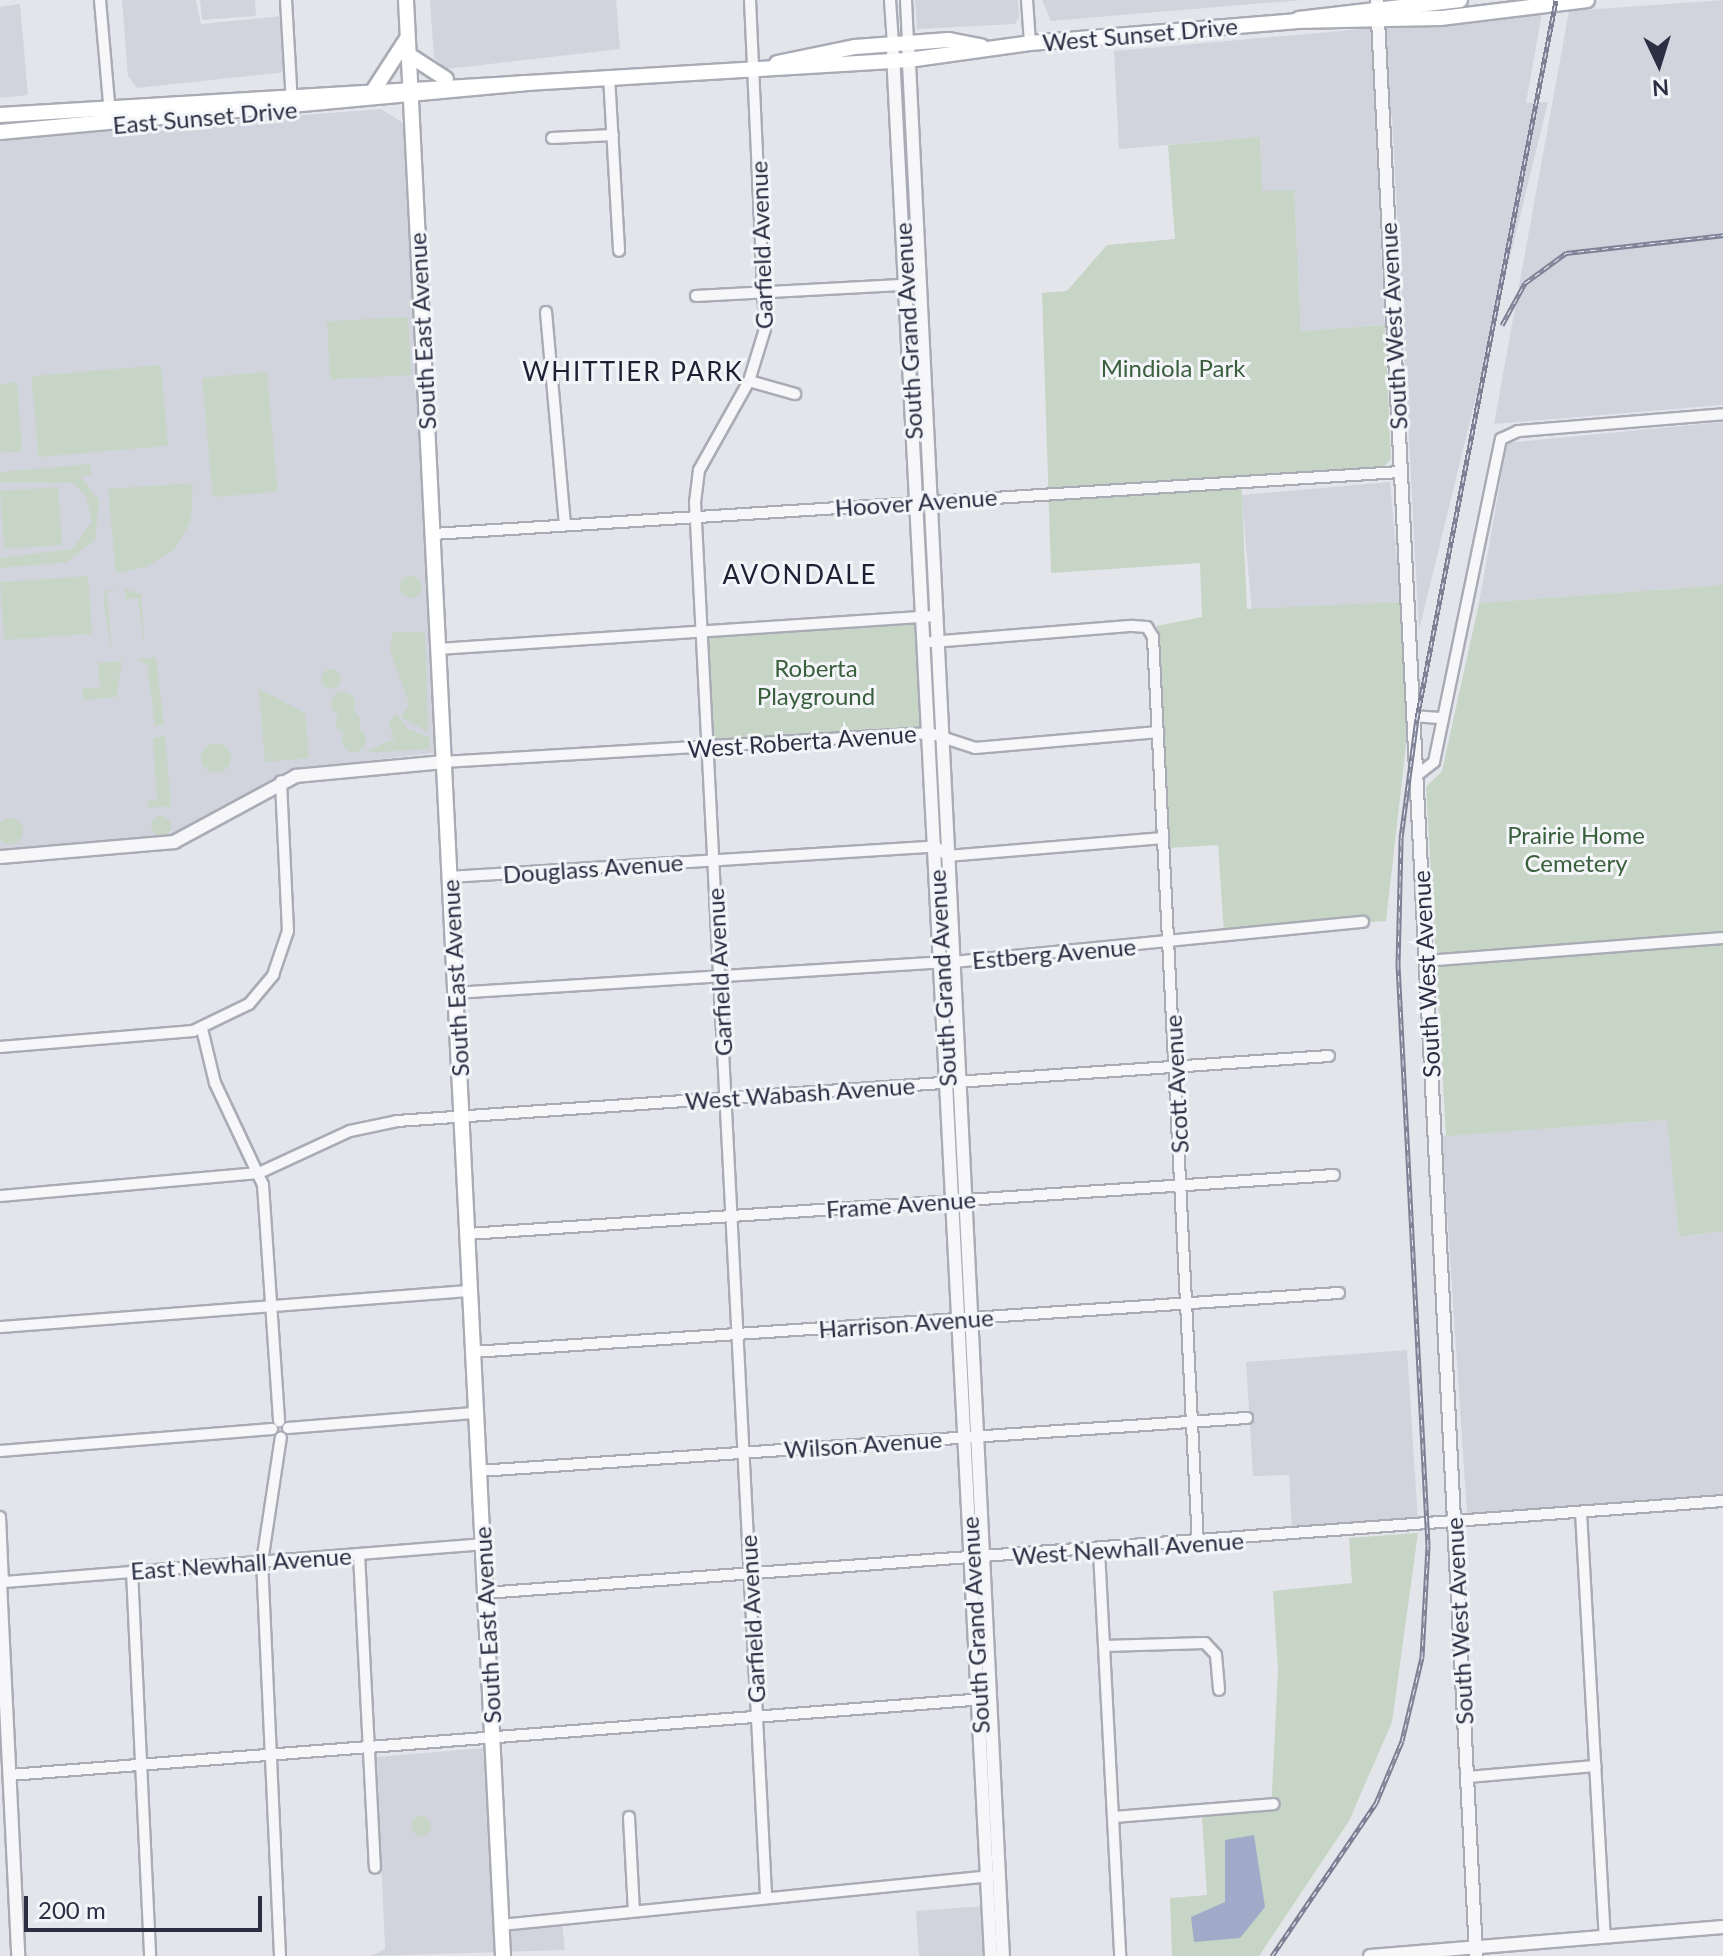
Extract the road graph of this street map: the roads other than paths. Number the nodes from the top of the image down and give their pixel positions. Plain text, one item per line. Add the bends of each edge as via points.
1 (100, 0) edge
2 (286, 0) edge
3 (406, 0) edge
4 (750, 0) edge
5 (890, 0) edge
6 (906, 0) edge
7 (1027, 0) edge
8 (1460, 0) edge
9 (1587, 0) edge
10 (1377, 3) edge
11 (1295, 21) junction
12 (1378, 23) junction
13 (408, 36) junction
14 (1030, 43) junction
15 (900, 44) junction
16 (985, 47) junction
17 (409, 55) junction
18 (901, 61) junction
19 (777, 63) junction
20 (754, 65) junction
21 (609, 76) junction
22 (471, 82) junction
23 (532, 82) junction
24 (375, 88) junction
25 (410, 92) junction
26 (294, 94) junction
27 (366, 103) junction
28 (110, 107) junction
29 (291, 110) junction
30 (0, 115) edge
31 (411, 119) junction
32 (111, 124) junction
33 (0, 132) edge
34 (613, 135) junction
35 (552, 138) dead end
36 (619, 251) dead end
37 (912, 285) junction
38 (766, 292) junction
39 (696, 296) dead end
40 (546, 312) dead end
41 (749, 381) junction
42 (795, 394) dead end
43 (1723, 414) edge
44 (1400, 472) junction
45 (924, 502) junction
46 (696, 516) junction
47 (565, 525) junction
48 (433, 534) junction
49 (930, 616) junction
50 (702, 632) junction
51 (931, 642) junction
52 (438, 649) junction
53 (1412, 716) junction
54 (1443, 718) junction
55 (1158, 732) junction
56 (936, 736) junction
57 (708, 748) junction
58 (443, 762) junction
59 (1416, 776) junction
60 (281, 781) junction
61 (1163, 838) junction
62 (935, 846) junction
63 (948, 856) junction
64 (0, 857) edge
65 (714, 861) junction
66 (449, 877) junction
67 (1363, 922) dead end
68 (1723, 938) edge
69 (1169, 942) junction
70 (1425, 961) junction
71 (947, 963) junction
72 (720, 977) junction
73 (455, 993) junction
74 (202, 1029) junction
75 (0, 1047) edge
76 (1329, 1056) dead end
77 (1175, 1067) junction
78 (953, 1082) junction
79 (726, 1098) junction
80 (462, 1116) junction
81 (259, 1173) junction
82 (1334, 1175) dead end
83 (1181, 1185) junction
84 (0, 1196) edge
85 (959, 1200) junction
86 (731, 1216) junction
87 (468, 1234) junction
88 (470, 1291) junction
89 (1339, 1293) dead end
90 (1187, 1303) junction
91 (273, 1306) junction
92 (965, 1319) junction
93 (0, 1327) edge
94 (737, 1334) junction
95 (473, 1352) junction
96 (476, 1413) junction
97 (1247, 1418) dead end
98 (1192, 1421) junction
99 (280, 1429) junction
100 (970, 1436) junction
101 (0, 1451) edge
102 (743, 1453) junction
103 (479, 1471) junction
104 (1723, 1501) edge
105 (1581, 1512) junction
106 (0, 1517) edge
107 (1454, 1521) junction
108 (1198, 1543) junction
109 (483, 1544) junction
110 (1099, 1551) junction
111 (359, 1554) junction
112 (978, 1560) junction
113 (262, 1562) junction
114 (132, 1571) junction
115 (750, 1575) junction
116 (2, 1582) edge
117 (485, 1593) junction
118 (1104, 1646) junction
119 (1219, 1690) dead end
120 (985, 1698) junction
121 (756, 1717) junction
122 (492, 1739) junction
123 (370, 1748) junction
124 (271, 1756) junction
125 (142, 1765) junction
126 (1596, 1766) junction
127 (10, 1775) junction
128 (1467, 1777) junction
129 (1273, 1804) dead end
130 (629, 1817) dead end
131 (1113, 1817) junction
132 (375, 1868) dead end
133 (993, 1876) junction
134 (766, 1895) junction
135 (634, 1911) junction
136 (501, 1925) junction
137 (1723, 1927) edge
138 (1605, 1936) junction
139 (1476, 1952) edge
140 (18, 1956) edge
141 (150, 1956) edge
142 (280, 1956) edge
143 (503, 1956) edge
144 (991, 1956) edge
145 (1003, 1956) edge
146 (1120, 1956) edge
147 (1370, 1956) edge

1 - 28 street
2 - 26 street
3 - 13 main road, South East Avenue
4 - 20 street, Garfield Avenue
5 - 15 street, South Grand Avenue
6 - 15 street, South Grand Avenue
7 - 14 street
8 - 10 main road, West Sunset Drive
9 - 12 main road, West Sunset Drive
10 - 11 main road, West Sunset Drive
10 - 12 street, South West Avenue
11 - 12 main road, West Sunset Drive
11 - 14 main road, West Sunset Drive
12 - 44 street, South West Avenue
13 - 17 main road, South East Avenue
13 - 24 main road
14 - 16 main road, West Sunset Drive
15 - 16 main road, West Sunset Drive
15 - 18 street, South Grand Avenue
15 - 19 main road, West Sunset Drive
16 - 18 main road, West Sunset Drive
17 - 22 main road via 432,75
17 - 25 main road, South East Avenue
18 - 19 main road, West Sunset Drive
18 - 37 street, South Grand Avenue
19 - 20 main road, West Sunset Drive
20 - 21 main road, West Sunset Drive
20 - 38 street, Garfield Avenue
21 - 23 main road, West Sunset Drive
21 - 34 street
22 - 23 main road, West Sunset Drive
22 - 25 main road, West Sunset Drive
23 - 25 main road, West Sunset Drive
24 - 25 main road, East Sunset Drive
24 - 26 main road, East Sunset Drive
25 - 27 main road, East Sunset Drive
25 - 31 main road, South East Avenue
26 - 28 main road, East Sunset Drive
26 - 29 street
27 - 29 main road, East Sunset Drive
27 - 31 main road
28 - 30 main road, East Sunset Drive
28 - 32 street
29 - 32 main road, East Sunset Drive
31 - 48 main road, South East Avenue
32 - 33 main road, East Sunset Drive
34 - 35 street
34 - 36 street
37 - 38 street
37 - 45 street, South Grand Avenue
38 - 39 street
38 - 41 street, Garfield Avenue via 763,344
40 - 47 street
41 - 42 street
41 - 46 street, Garfield Avenue via 699,470
43 - 54 street via 1518,431 1501,439
44 - 45 street, Hoover Avenue
44 - 53 street, South West Avenue
45 - 46 street, Hoover Avenue
45 - 49 street, South Grand Avenue
46 - 47 street, Hoover Avenue
46 - 50 street, Garfield Avenue
47 - 48 street, Hoover Avenue
48 - 52 main road, South East Avenue
49 - 50 street
49 - 51 street, South Grand Avenue
50 - 52 street
50 - 57 street, Garfield Avenue
51 - 55 street, Scott Avenue via 1147,627
51 - 56 street, South Grand Avenue
52 - 58 main road, South East Avenue
53 - 54 street
53 - 59 street, South West Avenue
54 - 59 street via 1434,762
55 - 56 street, West Roberta Avenue via 975,748
55 - 61 street, Scott Avenue
56 - 57 street, West Roberta Avenue
56 - 62 street, South Grand Avenue
56 - 63 street, South Grand Avenue
57 - 58 street, West Roberta Avenue
57 - 65 street, Garfield Avenue
58 - 60 street
58 - 66 main road, South East Avenue
59 - 70 street, South West Avenue
60 - 64 street via 207,830 174,842
60 - 74 street via 290,914 282,955 249,1004
61 - 63 street
61 - 69 street, Scott Avenue
62 - 63 street
62 - 65 street, Douglass Avenue
62 - 71 street, South Grand Avenue
63 - 71 street, South Grand Avenue
65 - 66 street, Douglass Avenue
65 - 72 street, Garfield Avenue
66 - 73 main road, South East Avenue
67 - 69 street, Estberg Avenue
68 - 70 street
69 - 71 street, Estberg Avenue
69 - 77 street, Scott Avenue
70 - 107 street, South West Avenue
71 - 72 street, Estberg Avenue
71 - 78 street, South Grand Avenue
72 - 73 street, Estberg Avenue
72 - 79 street, Garfield Avenue
73 - 80 main road, South East Avenue
74 - 75 street
74 - 81 street via 215,1083
76 - 77 street, West Wabash Avenue
77 - 78 street, West Wabash Avenue
77 - 83 street, Scott Avenue
78 - 79 street, West Wabash Avenue
78 - 85 street, South Grand Avenue
79 - 80 street, West Wabash Avenue
79 - 86 street, Garfield Avenue
80 - 81 street, West Wabash Avenue via 359,1128
80 - 87 main road, South East Avenue
81 - 84 street, West Wabash Avenue
81 - 91 street
82 - 83 street, Frame Avenue
83 - 85 street, Frame Avenue
83 - 90 street, Scott Avenue
85 - 86 street, Frame Avenue
85 - 92 street, South Grand Avenue
86 - 87 street, Frame Avenue
86 - 94 street, Garfield Avenue
87 - 88 main road, South East Avenue
88 - 91 street
88 - 95 main road, South East Avenue
89 - 90 street, Harrison Avenue
90 - 92 street, Harrison Avenue
90 - 98 street, Scott Avenue
91 - 93 street
91 - 99 street
92 - 94 street, Harrison Avenue
92 - 100 street, South Grand Avenue
94 - 95 street, Harrison Avenue
94 - 102 street, Garfield Avenue
95 - 96 main road, South East Avenue
96 - 99 street
96 - 103 main road, South East Avenue
97 - 98 street, Wilson Avenue
98 - 100 street, Wilson Avenue
98 - 108 street, Scott Avenue
99 - 101 street
99 - 113 street
100 - 102 street, Wilson Avenue
100 - 112 street, South Grand Avenue
102 - 103 street, Wilson Avenue
102 - 115 street, Garfield Avenue
103 - 109 main road, South East Avenue
104 - 105 street, West Newhall Avenue
105 - 107 street, West Newhall Avenue
105 - 126 street
106 - 116 street
107 - 108 street, West Newhall Avenue
107 - 128 street, South West Avenue
108 - 110 street, West Newhall Avenue
109 - 111 street, East Newhall Avenue
109 - 117 main road, South East Avenue
110 - 112 street, West Newhall Avenue
110 - 118 street
111 - 113 street, East Newhall Avenue
111 - 123 street
112 - 115 street, West Newhall Avenue
112 - 120 street, South Grand Avenue
113 - 114 street, East Newhall Avenue
113 - 124 street
114 - 116 street, East Newhall Avenue
114 - 125 street
115 - 117 street, West Newhall Avenue
115 - 121 street, Garfield Avenue
116 - 127 street
117 - 122 main road, South East Avenue
118 - 119 street via 1205,1643 1216,1655
118 - 131 street
120 - 121 street
120 - 133 street, South Grand Avenue
121 - 122 street
121 - 134 street, Garfield Avenue
122 - 123 street
122 - 136 main road, South East Avenue
123 - 124 street
123 - 132 street
124 - 125 street
124 - 142 street
125 - 127 street
125 - 141 street
126 - 128 street
126 - 138 street
127 - 140 street
128 - 139 street, South West Avenue
129 - 131 street
130 - 135 street
131 - 146 street
133 - 134 street
133 - 144 street, South Grand Avenue
133 - 145 street, South Grand Avenue
134 - 135 street
135 - 136 street
136 - 143 main road, South East Avenue
137 - 138 street
138 - 139 street
139 - 147 street

